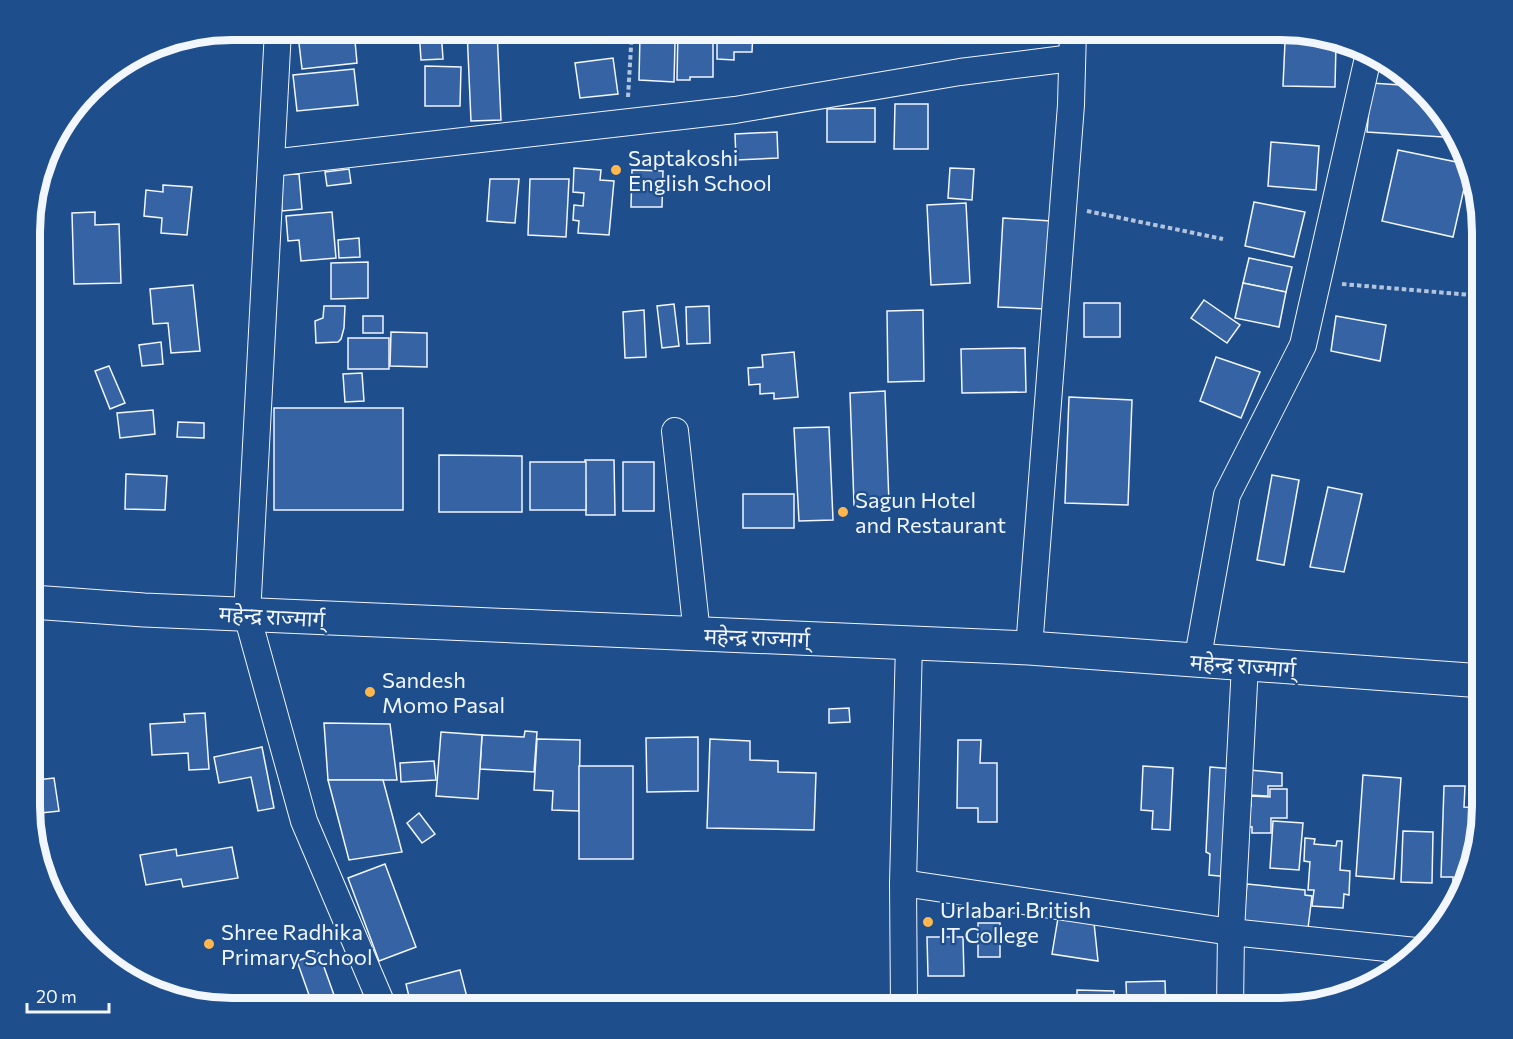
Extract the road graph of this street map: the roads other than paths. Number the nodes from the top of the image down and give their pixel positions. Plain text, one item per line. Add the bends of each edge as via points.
1 (277, 41) edge
2 (1073, 41) edge
3 (1072, 58) junction
4 (1366, 61) edge
5 (271, 164) junction
6 (675, 431) dead end
7 (41, 603) edge
8 (247, 615) junction
9 (697, 634) junction
10 (909, 643) junction
11 (1029, 648) junction
12 (1197, 662) junction
13 (1245, 665) junction
14 (1472, 680) edge
15 (903, 883) junction
16 (1231, 932) junction
17 (1408, 950) edge
18 (379, 998) edge
19 (904, 998) edge
20 (1230, 998) edge

1 - 5 street
2 - 3 street
3 - 5 street via 960,72 735,110
3 - 11 street
4 - 12 street via 1303,345 1227,495
5 - 8 street
6 - 9 street
7 - 8 highway, महेन्द्र राज्मार्ग्
8 - 9 highway, महेन्द्र राज्मार्ग्
8 - 18 street via 304,821
9 - 10 highway, महेन्द्र राज्मार्ग्
10 - 11 highway, महेन्द्र राज्मार्ग्
10 - 15 street
11 - 12 highway, महेन्द्र राज्मार्ग्
12 - 13 highway, महेन्द्र राज्मार्ग्
13 - 14 highway, महेन्द्र राज्मार्ग्
13 - 16 street
15 - 16 street
15 - 19 street
16 - 17 street
16 - 20 street

